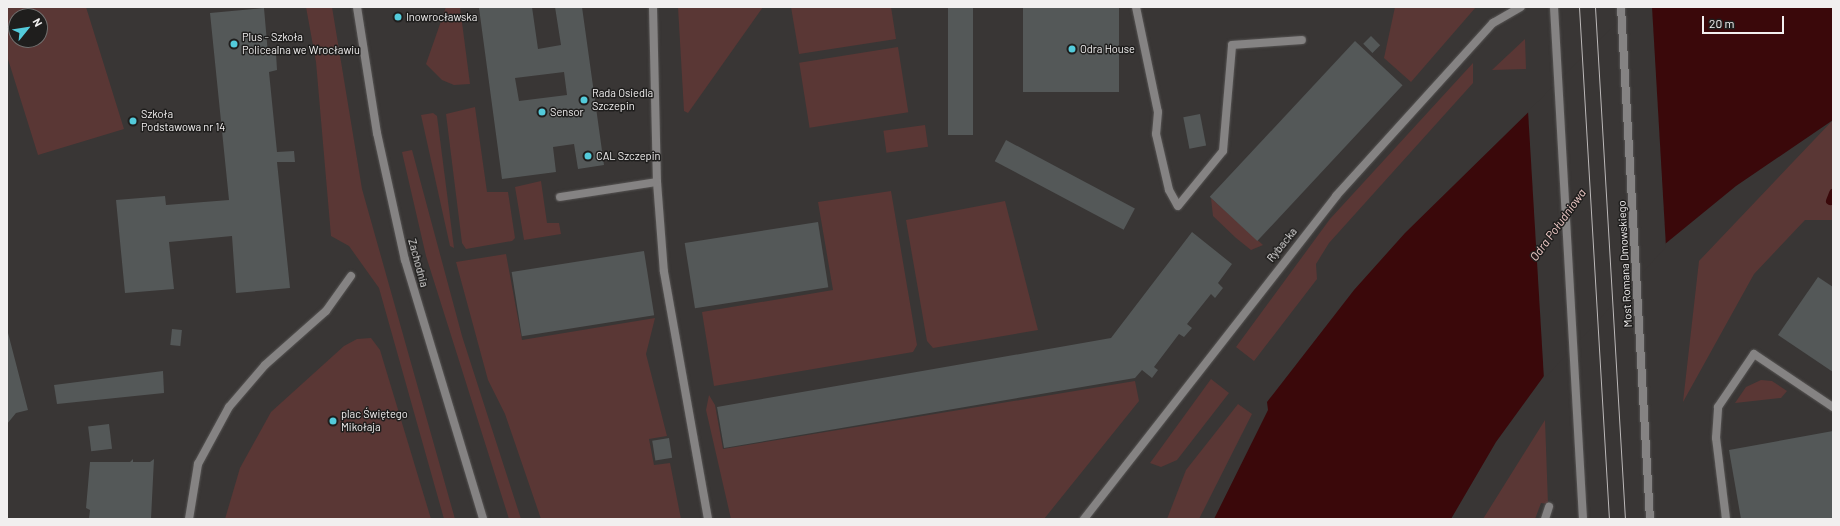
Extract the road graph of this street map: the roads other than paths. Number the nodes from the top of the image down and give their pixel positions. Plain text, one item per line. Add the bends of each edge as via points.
1 (358, 7) edge
2 (653, 7) edge
3 (1136, 7) edge
4 (1521, 7) edge
5 (1554, 7) edge
6 (1621, 7) edge
7 (1302, 40) dead end
8 (657, 182) junction
9 (560, 196) dead end
10 (351, 276) dead end
11 (1833, 407) edge
12 (1549, 507) dead end
13 (189, 519) edge
14 (483, 519) edge
15 (708, 519) edge
16 (1084, 519) edge
17 (1545, 519) edge
18 (1583, 519) edge
19 (1650, 519) edge
20 (1726, 519) edge

1 - 14 street, Zachodnia via 376,133 405,260
2 - 8 street
3 - 7 street via 1158,112 1156,134 1169,190 1178,206 1223,151 1232,45
4 - 16 street, Rybacka via 1493,23 1336,196
5 - 18 street
6 - 19 street, Most Romana Dmowskiego
8 - 9 street
8 - 15 street via 671,322
10 - 13 street via 326,311 266,365 229,407 198,464
11 - 20 street via 1754,354 1718,408 1716,438
12 - 17 street

